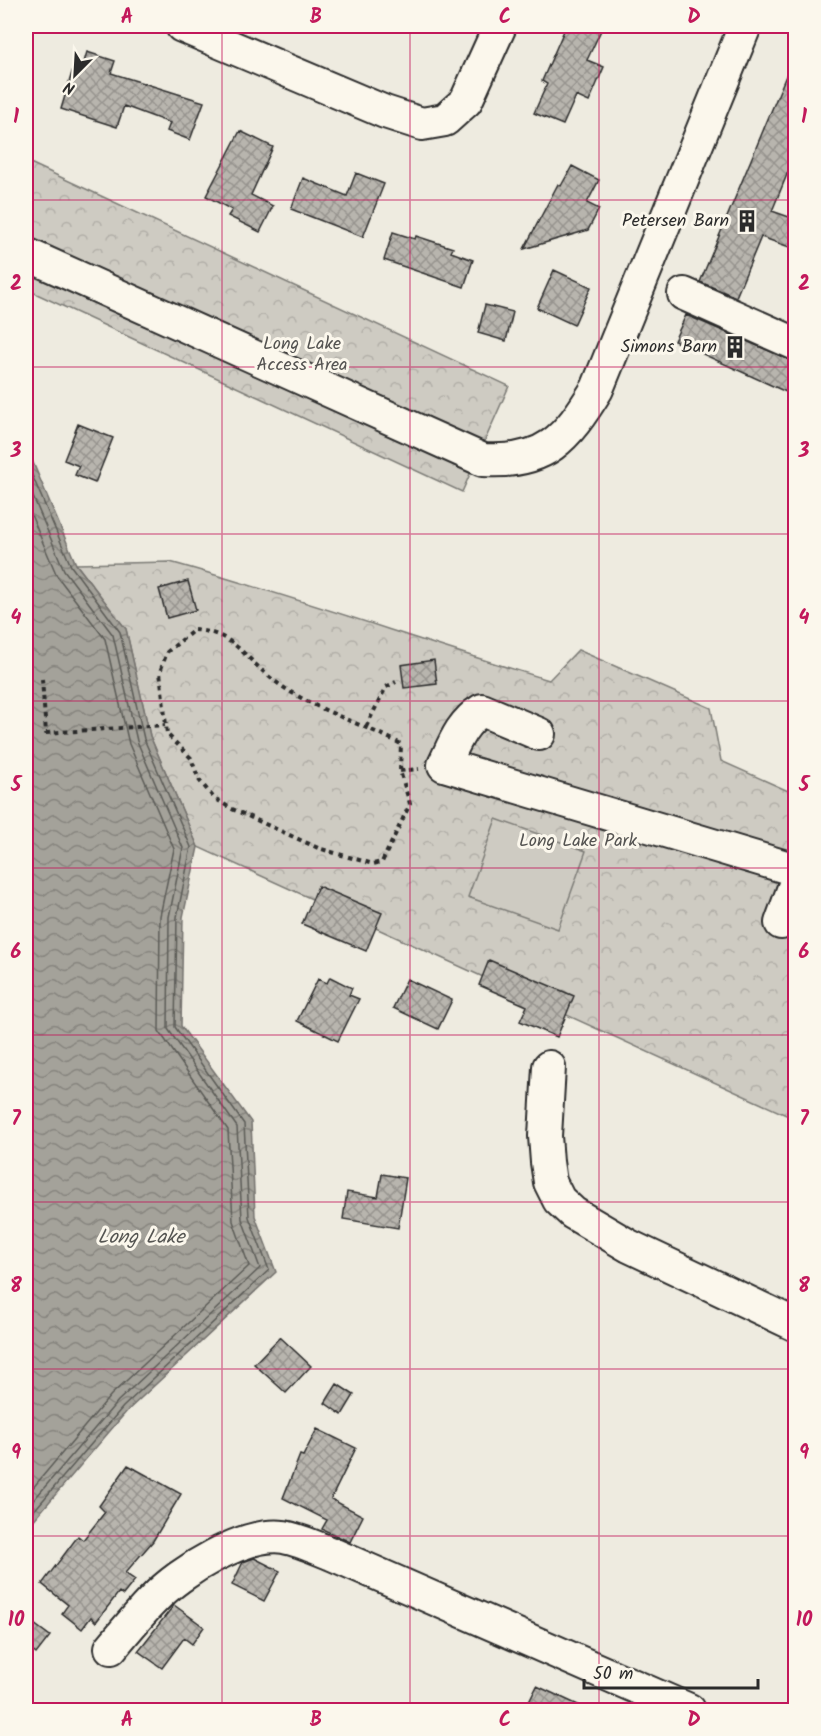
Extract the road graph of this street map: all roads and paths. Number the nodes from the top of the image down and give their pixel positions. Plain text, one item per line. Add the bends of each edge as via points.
1 (182, 26) edge
2 (500, 26) edge
3 (745, 26) edge
4 (26, 254) edge
5 (684, 294) dead end
6 (795, 344) edge
7 (42, 679) dead end
8 (396, 682) dead end
9 (165, 725) junction
10 (366, 727) junction
11 (539, 734) dead end
12 (795, 870) edge
13 (795, 882) edge
14 (781, 923) dead end
15 (549, 1067) dead end
16 (795, 1325) edge
17 (111, 1648) dead end
18 (689, 1710) edge

1 - 2 street via 422,124 445,120 466,101
3 - 4 street via 597,389 573,427 543,451 522,460 483,460
5 - 6 street
7 - 9 path via 46,733
8 - 10 path via 386,687
9 - 10 path via 160,672 167,652 194,630 211,631 227,638 286,688
9 - 10 path via 166,734 191,758 199,780 213,797 318,848 373,864 382,862 387,855 410,804 400,771 402,744
11 - 12 street via 482,711 463,727 444,765
13 - 14 street
15 - 16 street via 547,1162 550,1182 560,1200 573,1213 630,1246
17 - 18 street via 155,1597 198,1565 237,1546 267,1537 285,1537

